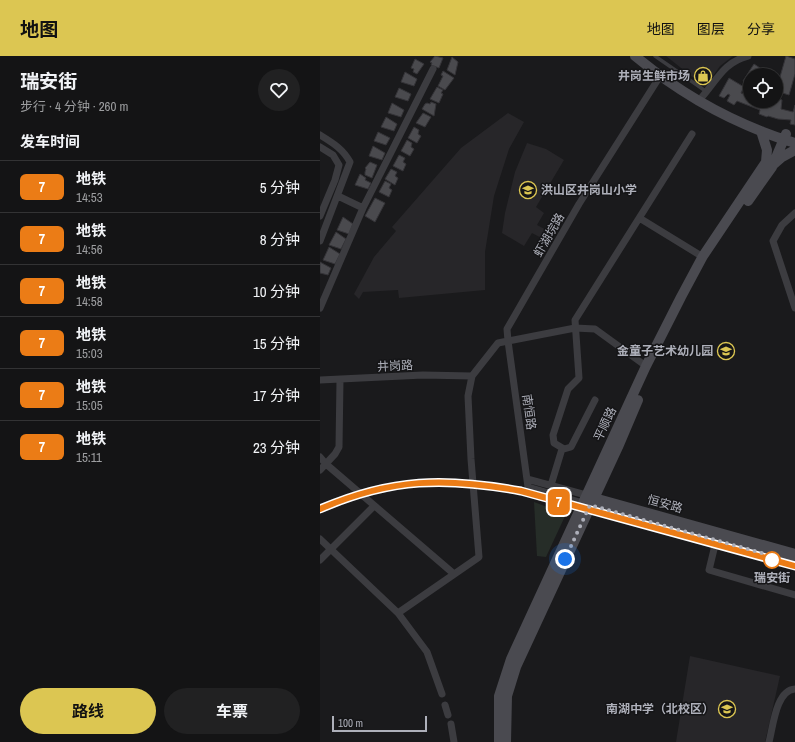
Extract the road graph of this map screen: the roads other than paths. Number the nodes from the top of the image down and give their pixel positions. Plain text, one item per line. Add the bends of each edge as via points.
1 (635, 56) edge
2 (642, 56) edge
3 (656, 56) edge
4 (748, 56) edge
5 (433, 69) dead end
6 (661, 74) junction
7 (704, 95) junction
8 (761, 132) junction
9 (692, 134) dead end
10 (320, 135) edge
11 (788, 136) edge
12 (795, 143) edge
13 (320, 147) edge
14 (795, 150) edge
15 (772, 167) junction
16 (338, 196) junction
17 (363, 208) junction
18 (795, 213) edge
19 (320, 216) edge
20 (641, 218) junction
21 (320, 241) edge
22 (703, 257) junction
23 (320, 308) edge
24 (795, 308) edge
25 (575, 328) junction
26 (508, 341) junction
27 (646, 366) junction
28 (472, 376) junction
29 (320, 380) edge
30 (340, 380) junction
31 (595, 400) dead end
32 (562, 449) junction
33 (320, 457) edge
34 (326, 464) junction
35 (320, 470) edge
36 (528, 483) junction
37 (551, 485) junction
38 (588, 500) junction
39 (374, 506) junction
40 (320, 539) edge
41 (716, 541) junction
42 (330, 550) junction
43 (795, 554) edge
44 (320, 560) edge
45 (795, 563) edge
46 (454, 574) junction
47 (795, 595) edge
48 (398, 613) junction
49 (795, 689) edge
50 (442, 694) dead end
51 (445, 705) dead end
52 (448, 715) dead end
53 (451, 724) dead end
54 (454, 742) edge
55 (499, 742) edge
56 (506, 742) edge
57 (769, 742) edge

1 - 6 main road
2 - 6 main road
3 - 7 lane
4 - 7 street via 736,59 727,66
5 - 17 street
6 - 7 main road
6 - 8 main road via 714,110
6 - 26 street, 虾湖垸路 via 507,328
7 - 11 main road via 744,118
8 - 11 main road
8 - 22 main road, 平顺路 via 767,150 766,162
9 - 20 street
10 - 16 street via 338,146 350,162
11 - 12 main road
11 - 15 main road, 平顺路
13 - 19 street via 333,155 339,165
14 - 15 main road via 782,157
15 - 38 main road, 平顺路 via 712,253 686,298
16 - 17 street
16 - 21 street
17 - 23 street
18 - 24 street via 782,224 773,241
20 - 22 street
20 - 25 street via 576,320
22 - 27 main road, 平顺路 via 675,306
25 - 26 street
25 - 27 street via 595,329
25 - 32 street via 579,378 568,389 553,435 554,444
26 - 28 street via 498,343
26 - 36 street, 南恒路
27 - 38 main road, 平顺路
28 - 30 street, 井岗路 via 423,375
28 - 46 street via 468,396 479,557
29 - 30 street, 井岗路
30 - 34 street via 339,447
31 - 32 street via 572,448
32 - 37 street
33 - 34 street
34 - 35 street
34 - 39 street
36 - 37 street, 恒安路
36 - 38 street, 恒安路
37 - 38 street, 恒安路
38 - 41 main road, 恒安路
38 - 43 main road, 恒安路
38 - 55 main road, 平顺路 via 507,667 499,696
38 - 56 main road, 平顺路 via 512,676 506,696
39 - 42 street
39 - 46 street
40 - 42 street
41 - 45 main road, 恒安路
41 - 47 street via 709,570
42 - 44 street
42 - 48 street
46 - 48 street
48 - 50 street via 427,652
49 - 57 street via 783,695 779,702
51 - 52 street
53 - 54 street

